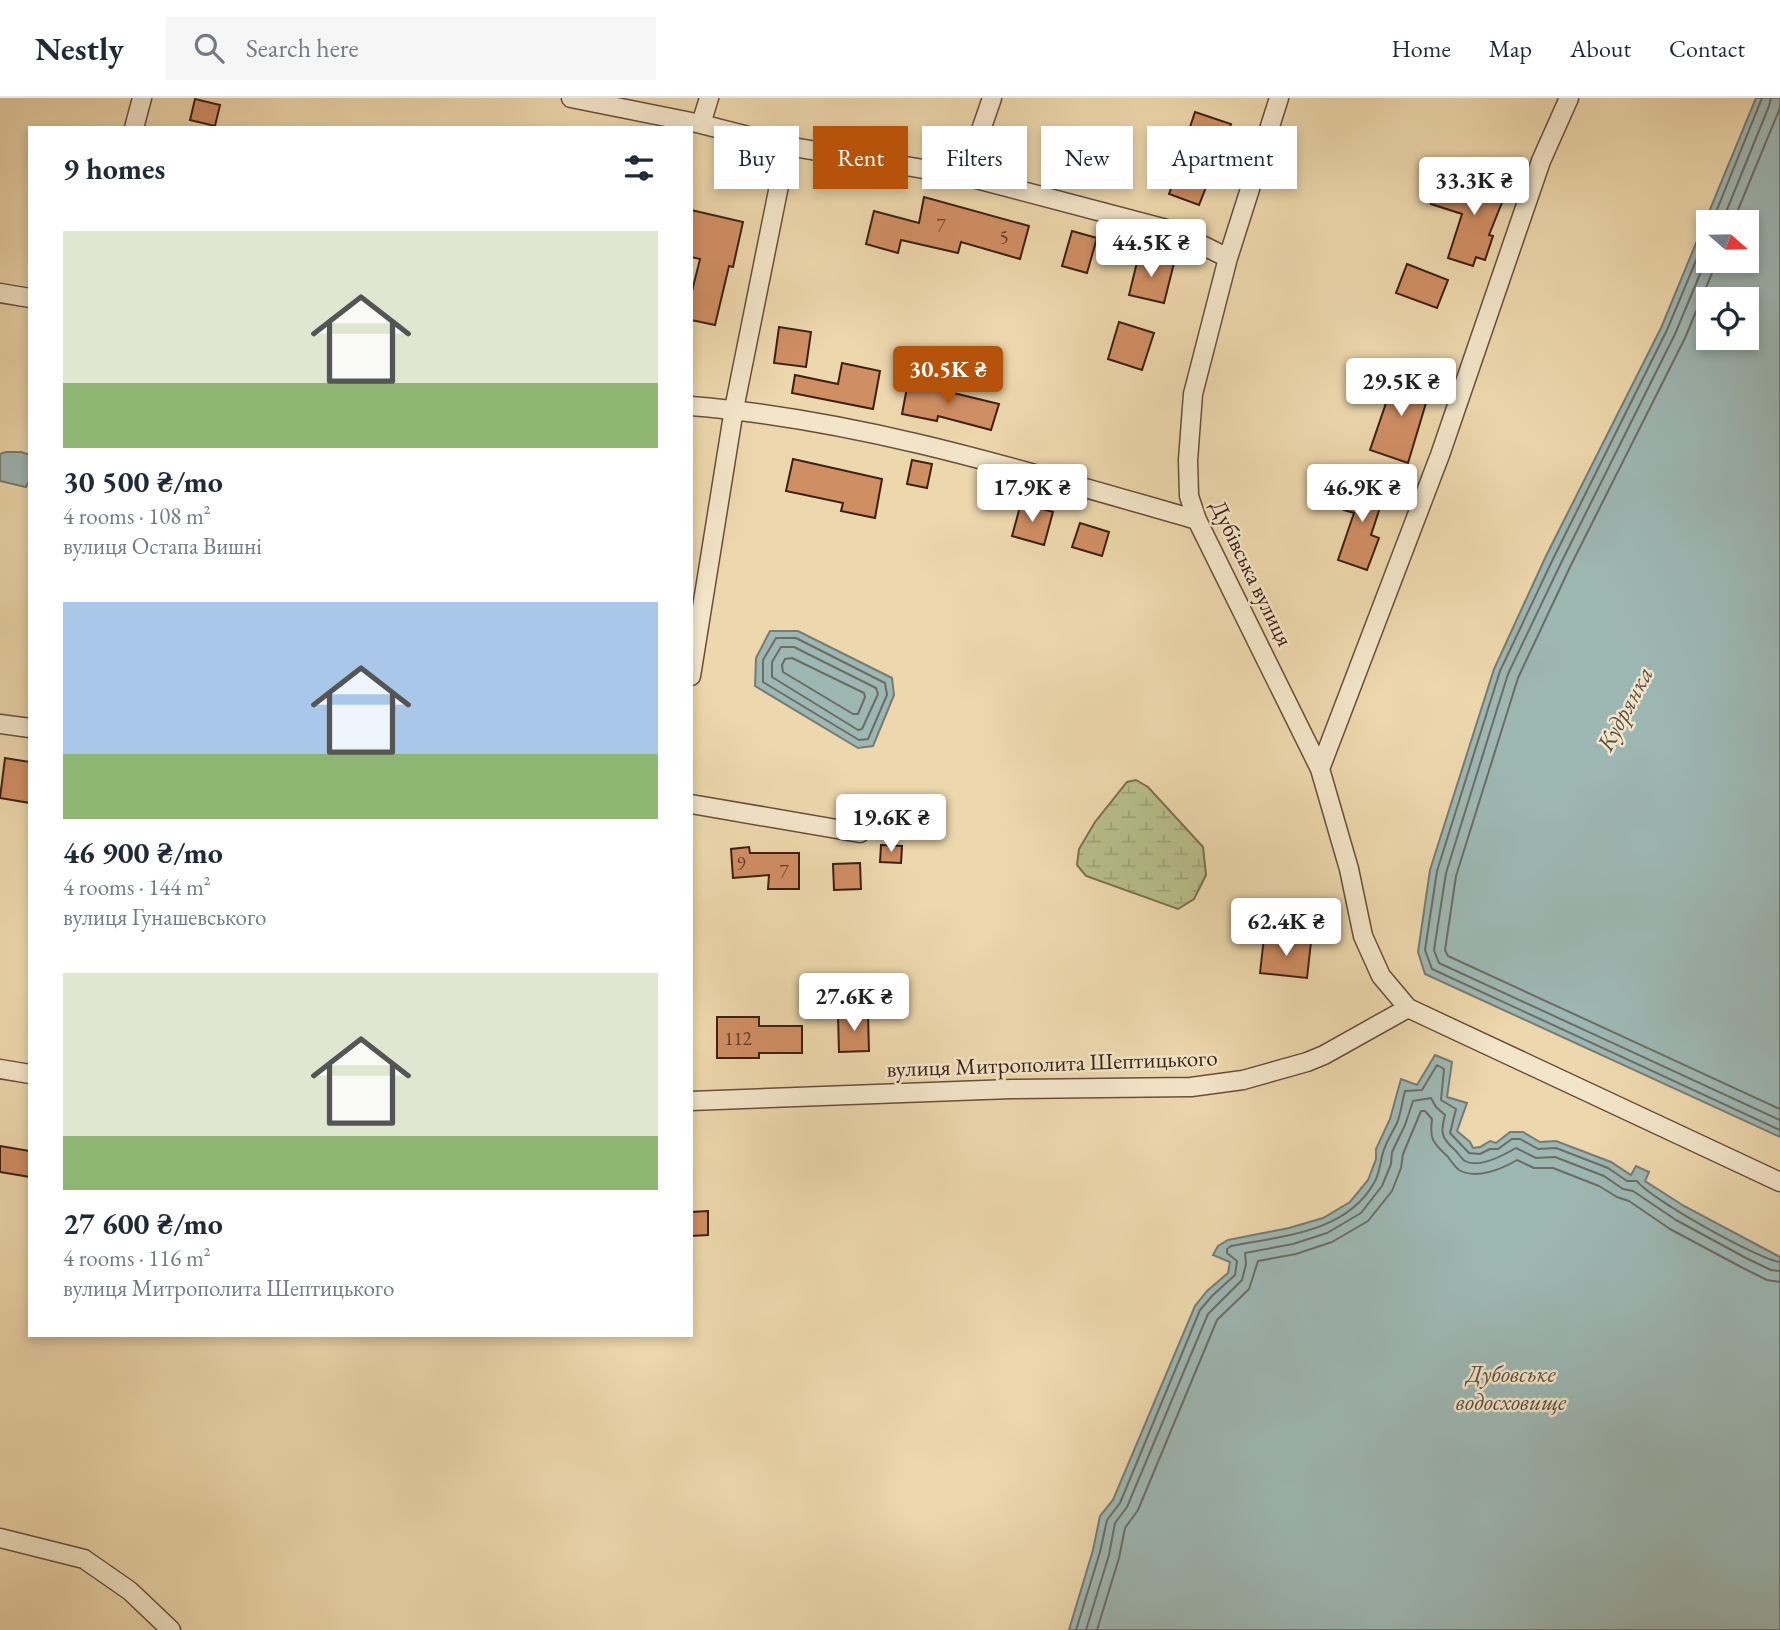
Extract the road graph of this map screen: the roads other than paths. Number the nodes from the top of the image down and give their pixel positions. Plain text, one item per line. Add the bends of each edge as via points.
1 (142, 98) edge
2 (571, 98) edge
3 (709, 98) edge
4 (992, 98) edge
5 (1279, 98) edge
6 (1569, 98) edge
7 (701, 124) junction
8 (135, 126) edge
9 (982, 126) edge
10 (714, 127) edge
11 (799, 148) edge
12 (922, 169) edge
13 (778, 189) edge
14 (1014, 189) edge
15 (1228, 258) junction
16 (0, 293) edge
17 (28, 298) edge
18 (693, 406) edge
19 (734, 409) junction
20 (1198, 520) junction
21 (693, 664) edge
22 (0, 724) edge
23 (28, 728) edge
24 (1320, 769) junction
25 (693, 804) edge
26 (860, 833) dead end
27 (1408, 1008) junction
28 (0, 1069) edge
29 (28, 1074) edge
30 (693, 1101) edge
31 (1780, 1182) edge
32 (0, 1538) edge
33 (171, 1630) edge

1 - 8 street
2 - 7 street
3 - 7 street
4 - 9 street
5 - 15 street, Дубівська вулиця
6 - 24 street via 1541,161 1440,455
7 - 10 street
11 - 12 street
13 - 19 street
14 - 15 street via 1174,231
15 - 20 street, Дубівська вулиця via 1193,394 1189,496
16 - 17 street
18 - 19 street
19 - 20 street via 937,448
19 - 21 street
20 - 24 street, Дубівська вулиця
22 - 23 street
24 - 27 street, Дубівська вулиця via 1363,936 1381,976
25 - 26 street
27 - 30 street, вулиця Митрополита Шептицького via 1315,1059 1243,1080 1135,1088
27 - 31 street
28 - 29 street
32 - 33 street via 84,1559 130,1591

